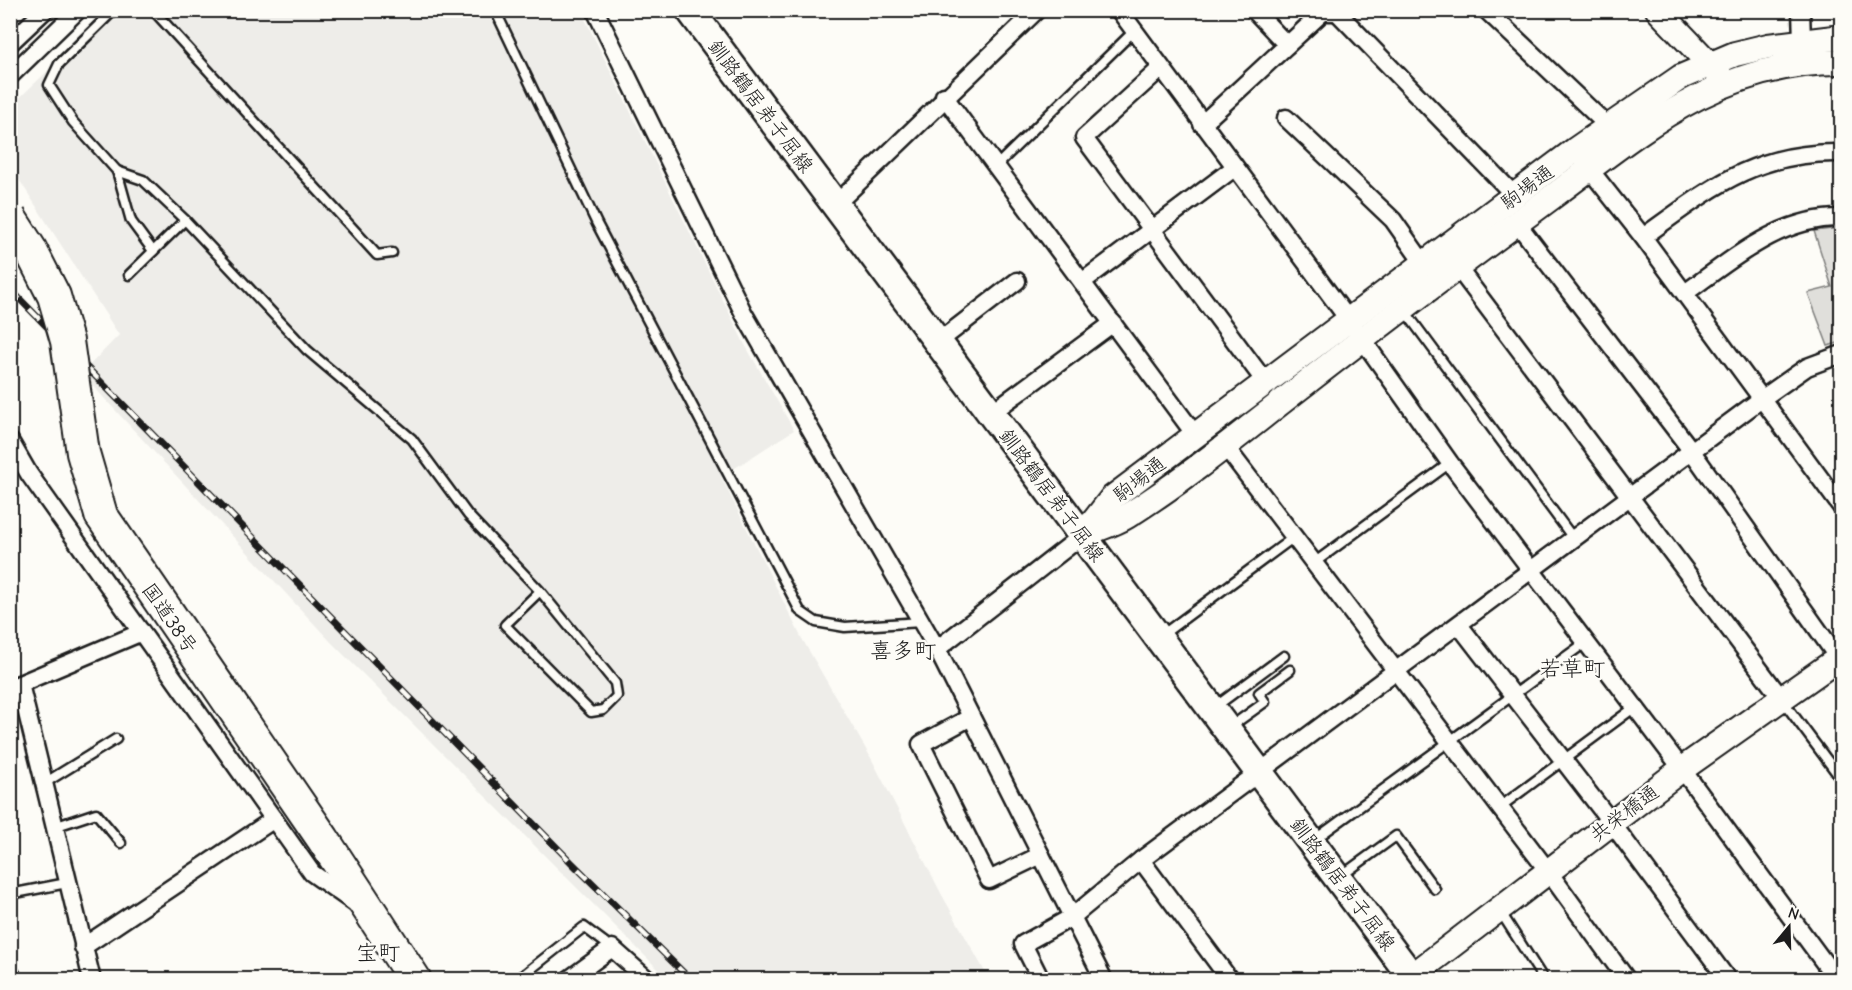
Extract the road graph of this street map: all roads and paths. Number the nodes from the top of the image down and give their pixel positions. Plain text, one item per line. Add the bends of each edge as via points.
1 (45, 10) edge
2 (78, 10) edge
3 (114, 10) edge
4 (153, 10) edge
5 (495, 10) edge
6 (594, 10) edge
7 (690, 10) edge
8 (1037, 10) edge
9 (1119, 10) edge
10 (1254, 10) edge
11 (1486, 10) edge
12 (1658, 10) edge
13 (1801, 10) edge
14 (1338, 11) edge
15 (1134, 31) junction
16 (1842, 37) edge
17 (1802, 41) junction
18 (10, 43) edge
19 (1287, 45) junction
20 (1842, 62) edge
21 (1709, 63) junction
22 (1161, 68) junction
23 (10, 76) edge
24 (1726, 82) junction
25 (945, 96) junction
26 (1286, 118) dead end
27 (1202, 124) junction
28 (1608, 126) junction
29 (1842, 153) edge
30 (1583, 160) junction
31 (996, 165) junction
32 (1234, 168) junction
33 (117, 171) junction
34 (1515, 196) junction
35 (836, 204) junction
36 (10, 218) edge
37 (1842, 218) edge
38 (185, 220) junction
39 (1517, 223) junction
40 (1152, 228) junction
41 (1643, 237) junction
42 (153, 251) junction
43 (392, 252) dead end
44 (1424, 264) junction
45 (1458, 268) junction
46 (129, 275) dead end
47 (1017, 281) dead end
48 (1082, 282) junction
49 (1684, 293) junction
50 (1403, 308) junction
51 (1348, 319) junction
52 (1113, 323) junction
53 (1361, 340) junction
54 (938, 342) junction
55 (1842, 354) edge
56 (1266, 382) junction
57 (1760, 400) junction
58 (991, 413) junction
59 (1196, 436) junction
60 (10, 441) edge
61 (1225, 446) junction
62 (1691, 450) junction
63 (1450, 463) junction
64 (1630, 496) junction
65 (1842, 508) edge
66 (1083, 535) junction
67 (1294, 537) junction
68 (1573, 538) junction
69 (1314, 563) junction
70 (1531, 569) junction
71 (540, 591) junction
72 (921, 622) junction
73 (1459, 625) junction
74 (142, 632) junction
75 (1159, 637) junction
76 (1586, 642) junction
77 (937, 649) junction
78 (1284, 656) dead end
79 (1840, 657) edge
80 (1290, 670) dead end
81 (1396, 671) junction
82 (15, 686) edge
83 (1514, 695) junction
84 (1781, 698) junction
85 (1635, 707) junction
86 (971, 717) junction
87 (1220, 719) junction
88 (116, 739) dead end
89 (1449, 741) junction
90 (1563, 760) junction
91 (1682, 769) junction
92 (1260, 773) junction
93 (1842, 780) edge
94 (43, 784) junction
95 (1500, 807) junction
96 (274, 819) junction
97 (1611, 822) junction
98 (53, 827) junction
99 (1311, 842) junction
100 (121, 843) dead end
101 (1041, 855) junction
102 (1142, 860) junction
103 (1548, 871) junction
104 (1338, 878) junction
105 (67, 883) junction
106 (1435, 890) dead end
107 (10, 894) edge
108 (1499, 908) junction
109 (372, 915) junction
110 (1072, 917) junction
111 (83, 947) junction
112 (612, 948) junction
113 (10, 965) edge
114 (17, 977) dead end
115 (1411, 978) edge
116 (1836, 979) edge
117 (92, 980) edge
118 (415, 980) edge
119 (517, 980) edge
120 (568, 980) edge
121 (648, 980) edge
122 (1041, 980) edge
123 (1104, 980) edge
124 (1230, 980) edge
125 (1544, 980) edge
126 (1627, 980) edge
127 (1728, 980) edge

1 - 18 street
2 - 23 street
3 - 33 lane via 59,64 49,85 73,122
4 - 43 lane via 377,255
5 - 72 lane via 597,224 800,611 816,622 845,627
6 - 72 street via 744,314
7 - 35 main road, 釧路鶴居弟子屈線
8 - 25 street
9 - 15 street
10 - 19 street
11 - 28 street
12 - 21 street
13 - 17 street
14 - 19 street via 1323,12
14 - 34 street
15 - 22 street
15 - 31 lane
16 - 17 street, 駒場通
17 - 21 street, 駒場通
19 - 27 street
20 - 24 street, 駒場通 via 1811,61
21 - 24 street
21 - 28 street, 駒場通
22 - 27 street
22 - 40 street via 1084,138
24 - 30 street, 駒場通
25 - 31 street
25 - 35 street
26 - 44 street via 1393,220
27 - 32 street
28 - 30 street, 駒場通
29 - 41 street via 1784,157 1749,169 1717,183
30 - 34 street, 駒場通
30 - 39 street, 駒場通
30 - 41 street
31 - 48 street
32 - 40 street
32 - 51 street
33 - 38 lane via 143,180
33 - 42 lane via 131,221
34 - 44 street, 駒場通
35 - 54 main road, 釧路鶴居弟子屈線
36 - 109 highway, 国道38号, bridge via 54,296 67,341 83,453 101,514
37 - 49 street via 1808,220 1764,236
38 - 42 lane
38 - 71 lane via 307,350 412,439 468,515
39 - 45 street, 駒場通
39 - 62 street
40 - 48 street
40 - 56 street
41 - 49 street
42 - 46 lane
44 - 51 street, 駒場通
45 - 50 street, 駒場通
45 - 64 street
47 - 54 street
48 - 52 street
49 - 57 street
50 - 53 street, 駒場通
50 - 68 lane
51 - 53 street
51 - 56 street, 駒場通
52 - 58 street
52 - 59 street
53 - 61 street, 駒場通
53 - 63 street
54 - 58 main road, 釧路鶴居弟子屈線
55 - 57 street via 1807,367
56 - 59 street, 駒場通
57 - 62 street
57 - 65 street
58 - 66 main road, 釧路鶴居弟子屈線
59 - 66 street, 駒場通 via 1112,498
60 - 74 street via 29,474
61 - 66 street, 駒場通 via 1126,517
61 - 67 street
62 - 64 street
62 - 79 street
63 - 69 lane
63 - 70 street
64 - 68 street
64 - 84 street
66 - 75 main road, 釧路鶴居弟子屈線
66 - 77 street
67 - 69 street
67 - 75 lane
68 - 70 street
69 - 81 street
70 - 73 street
70 - 76 street
71 - 71 lane via 615,683 616,696 603,710 591,712 505,625
72 - 77 street
73 - 81 street
73 - 83 street
74 - 82 street
74 - 96 street
75 - 87 main road, 釧路鶴居弟子屈線
76 - 83 lane
76 - 85 street
77 - 86 street
78 - 87 lane
79 - 84 street, 共栄橋通
80 - 87 lane via 1259,693 1265,702
81 - 89 street
81 - 92 street
82 - 94 street
83 - 89 lane
83 - 90 street
84 - 91 street, 共栄橋通
84 - 93 lane
85 - 90 lane
85 - 91 street
86 - 101 street
86 - 101 street via 921,744 989,880
87 - 92 main road, 釧路鶴居弟子屈線
88 - 94 lane
89 - 95 street
89 - 99 lane
90 - 95 lane
90 - 97 street
91 - 97 street, 共栄橋通
91 - 116 street
92 - 99 main road, 釧路鶴居弟子屈線
92 - 102 street
94 - 98 street
95 - 103 street
96 - 109 street via 312,873
96 - 111 street
97 - 103 street, 共栄橋通
97 - 127 street
98 - 100 lane via 96,813
98 - 105 street
99 - 104 main road, 釧路鶴居弟子屈線
101 - 110 street
102 - 110 street
102 - 124 street
103 - 108 street, 共栄橋通
103 - 126 street
104 - 106 lane via 1396,836
104 - 115 main road, 釧路鶴居弟子屈線
105 - 107 lane
105 - 111 street
108 - 115 street, 共栄橋通
108 - 125 lane
109 - 118 highway, 国道38号
110 - 122 street via 1023,944
110 - 123 street
111 - 117 street
112 - 119 lane via 584,927
112 - 120 street
112 - 121 street
113 - 114 lane

